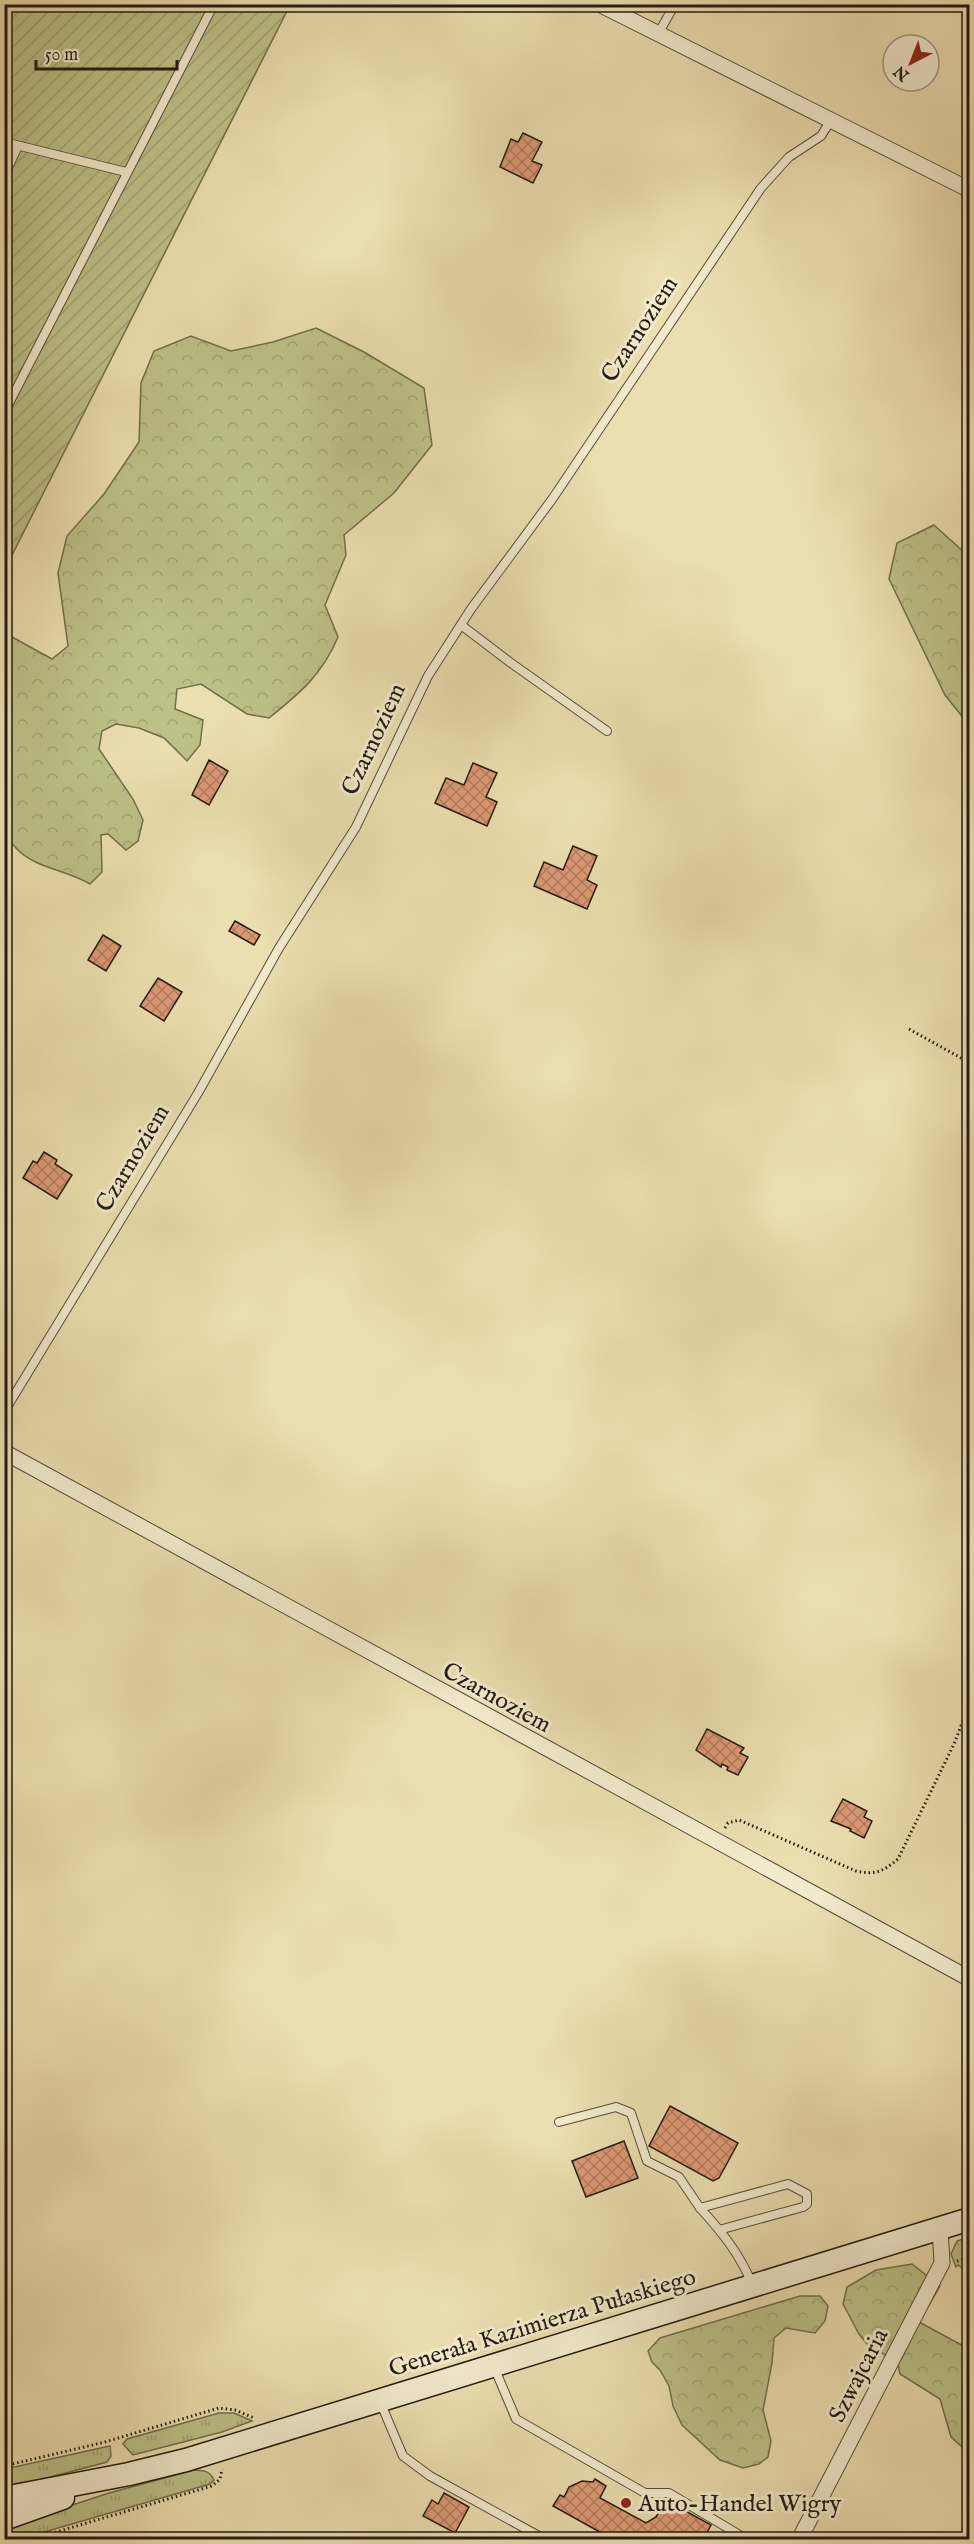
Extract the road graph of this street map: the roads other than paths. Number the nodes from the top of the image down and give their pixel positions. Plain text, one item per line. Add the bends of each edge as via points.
1 (214, 4) edge
2 (599, 4) edge
3 (675, 4) edge
4 (658, 34) junction
5 (831, 120) junction
6 (4, 142) edge
7 (18, 146) junction
8 (126, 172) junction
9 (4, 176) edge
10 (969, 190) edge
11 (4, 413) edge
12 (461, 625) junction
13 (607, 731) dead end
14 (4, 1413) edge
15 (4, 1452) edge
16 (969, 1979) edge
17 (559, 2122) dead end
18 (700, 2208) junction
19 (969, 2219) edge
20 (940, 2228) junction
21 (720, 2230) junction
22 (752, 2285) junction
23 (493, 2366) junction
24 (379, 2400) junction
25 (129, 2474) junction
26 (4, 2498) edge
27 (4, 2519) edge
28 (546, 2540) edge
29 (748, 2540) edge
30 (799, 2540) edge

1 - 8 lane
2 - 4 street
3 - 4 lane
4 - 5 street
5 - 10 street
5 - 12 lane, Czarnoziem via 821,136 789,157 761,189 553,498
6 - 7 lane
7 - 8 lane
7 - 9 lane
8 - 11 lane
12 - 13 lane
12 - 14 lane, Czarnoziem via 428,676 356,827 279,948 198,1093
15 - 16 street, Czarnoziem
17 - 18 lane via 616,2107 631,2113 647,2161 679,2177
18 - 21 lane
18 - 21 lane via 788,2184 807,2194 803,2207
19 - 20 main road, Generała Kazimierza Pułaskiego
20 - 22 main road, Generała Kazimierza Pułaskiego
20 - 30 street, Szwajcaria via 942,2263
21 - 22 lane via 744,2265
22 - 23 main road, Generała Kazimierza Pułaskiego
23 - 24 main road, Generała Kazimierza Pułaskiego
23 - 29 lane via 516,2419 645,2493 669,2493
24 - 25 main road, Generała Kazimierza Pułaskiego
24 - 28 lane via 403,2456 430,2476
25 - 26 main road, Generała Kazimierza Pułaskiego
25 - 27 main road, Generała Kazimierza Pułaskiego

